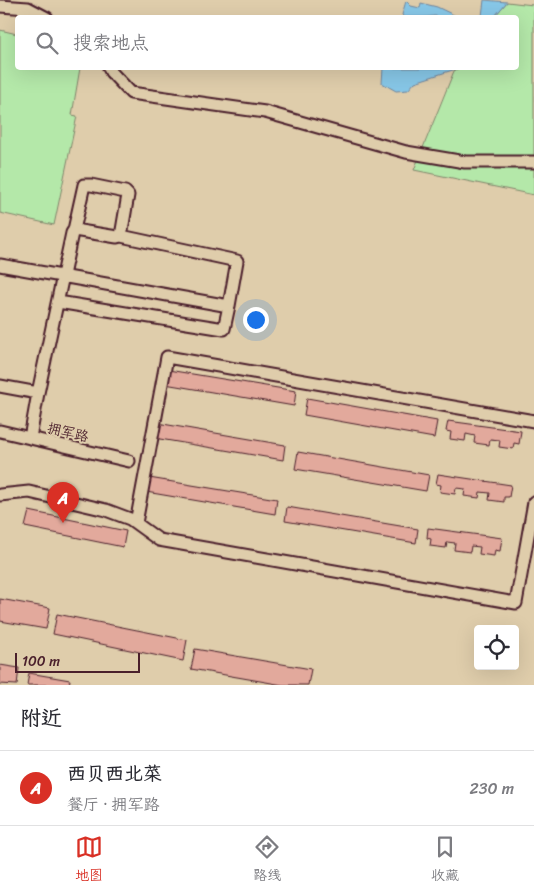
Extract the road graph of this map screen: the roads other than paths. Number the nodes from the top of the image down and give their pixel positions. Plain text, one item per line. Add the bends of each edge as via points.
1 (27, 4) edge
2 (0, 6) edge
3 (43, 15) edge
4 (110, 70) edge
5 (534, 162) edge
6 (74, 230) junction
7 (122, 236) junction
8 (0, 266) edge
9 (63, 277) junction
10 (58, 302) junction
11 (229, 306) junction
12 (0, 386) edge
13 (38, 393) junction
14 (534, 420) edge
15 (0, 431) edge
16 (30, 438) junction
17 (129, 461) dead end
18 (0, 496) edge
19 (534, 502) edge
20 (136, 523) junction

1 - 2 street
1 - 3 street
4 - 5 street via 131,93 265,112 416,154 465,162
6 - 7 street
6 - 7 street via 84,185 91,185 128,195
6 - 9 street
7 - 11 street via 237,261
8 - 9 street
9 - 10 street
9 - 11 street
10 - 11 street via 224,329
10 - 13 street
12 - 13 street
13 - 16 street
14 - 20 street via 167,357
15 - 16 street, 拥军路
16 - 17 street, 拥军路
18 - 20 street via 29,492 106,510
19 - 20 street via 516,603 159,540

